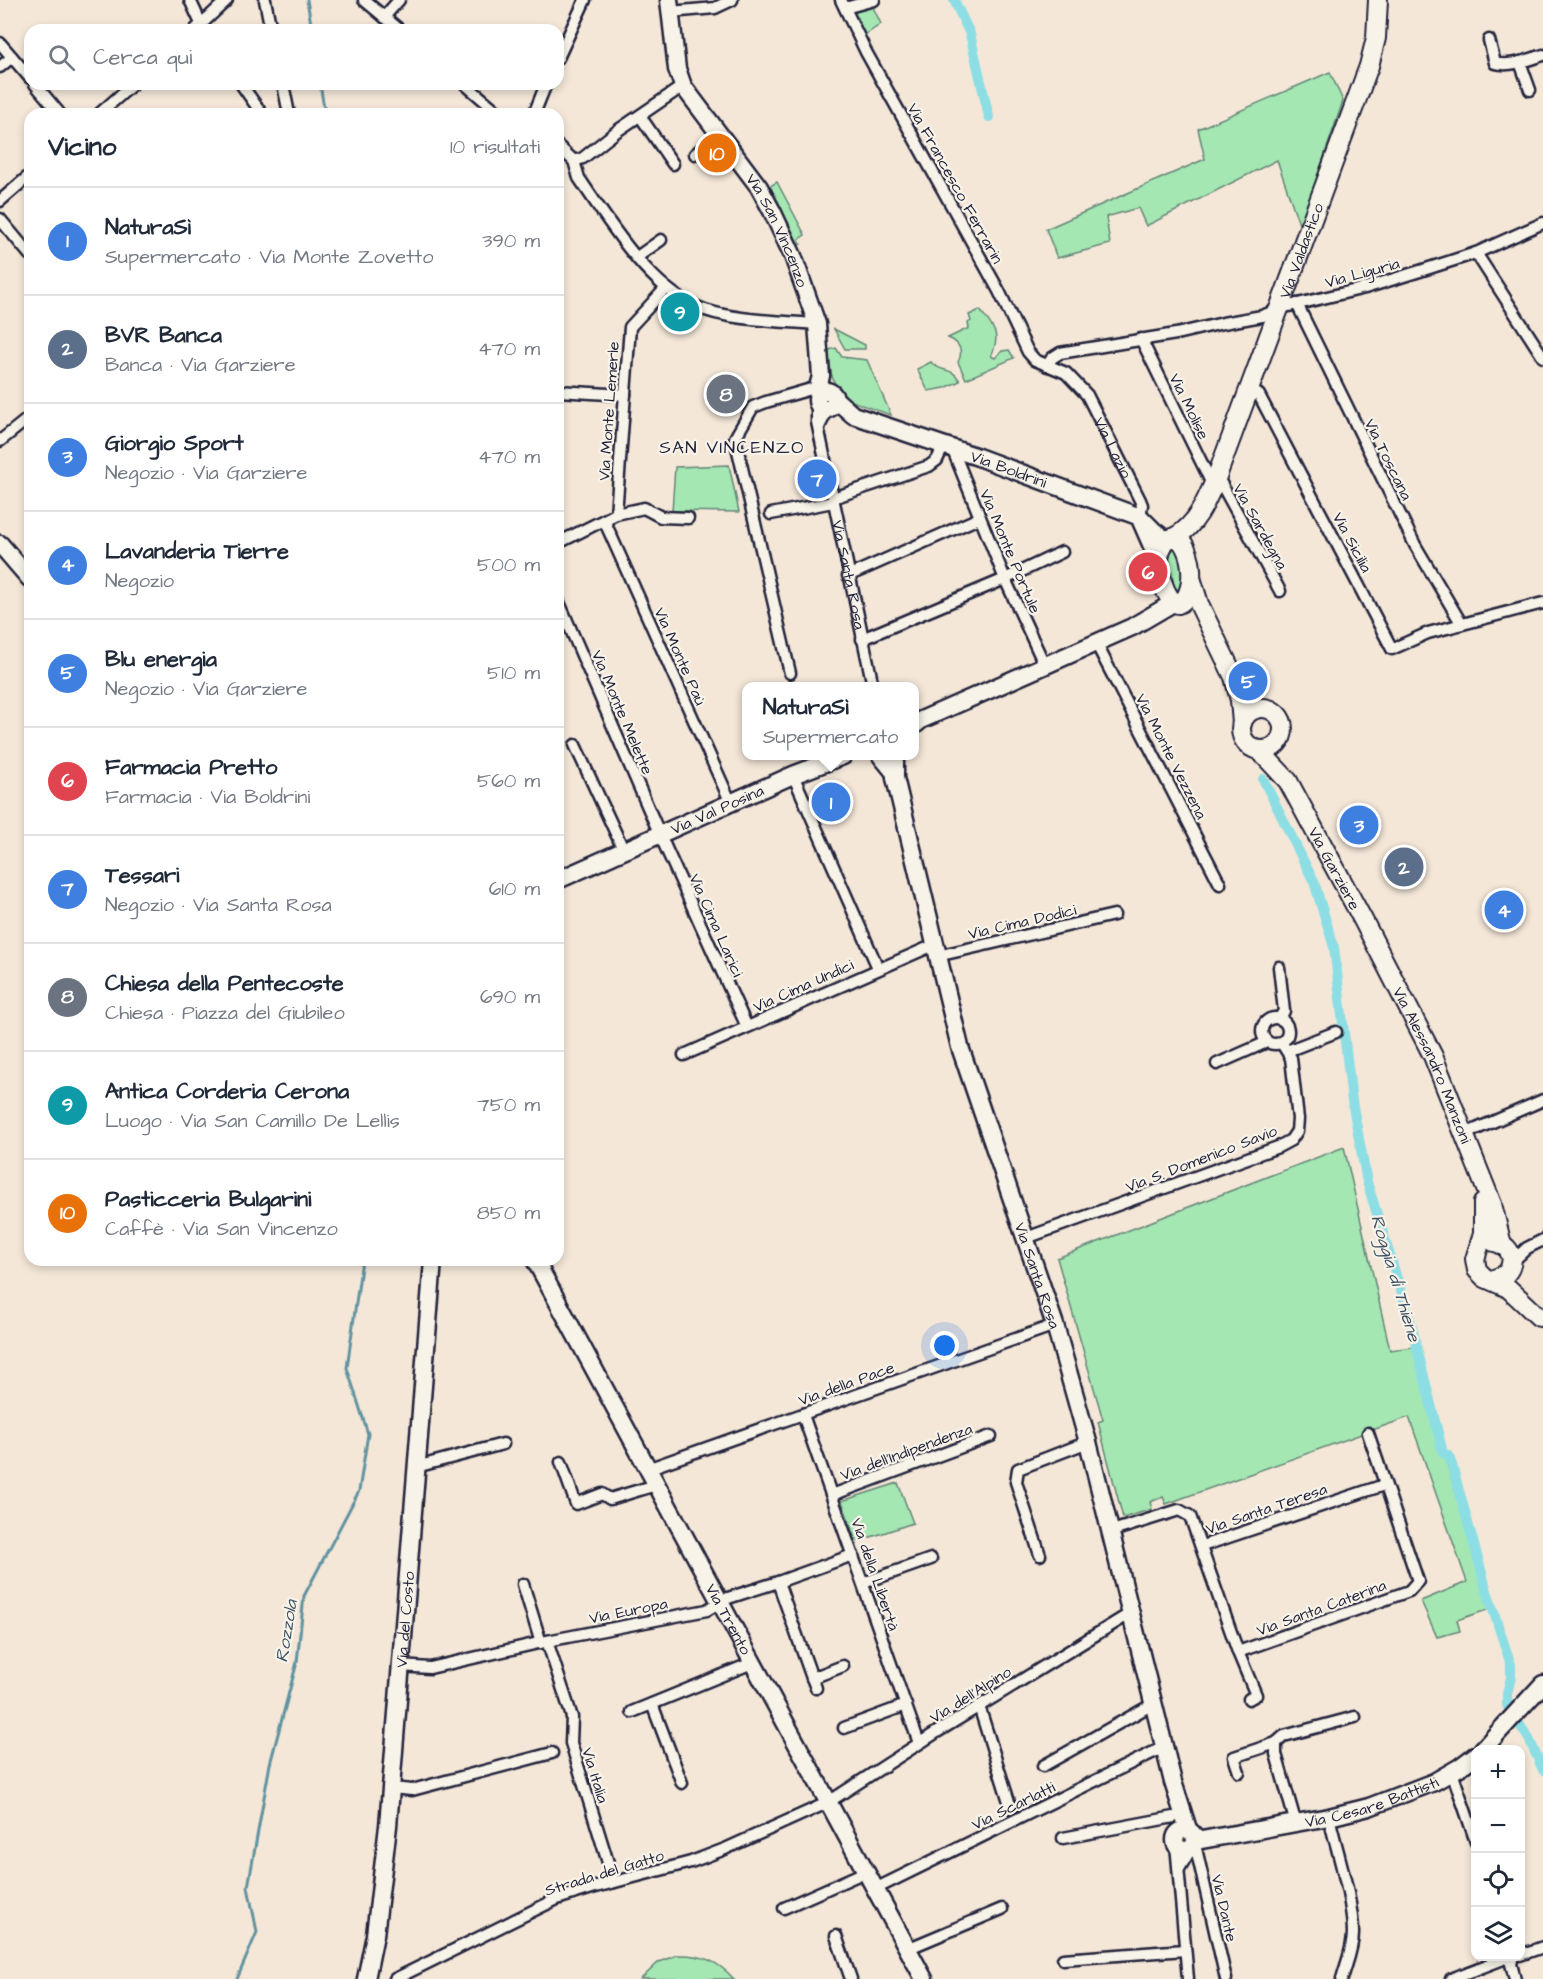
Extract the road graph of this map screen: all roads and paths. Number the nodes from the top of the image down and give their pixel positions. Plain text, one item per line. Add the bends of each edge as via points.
1 (190, 0) edge
2 (227, 0) edge
3 (265, 0) edge
4 (364, 0) edge
5 (399, 0) edge
6 (585, 0) edge
7 (732, 0) edge
8 (874, 0) edge
9 (1378, 0) edge
10 (843, 4) edge
11 (669, 6) edge
12 (384, 17) junction
13 (199, 24) edge
14 (204, 24) edge
15 (270, 24) edge
16 (393, 24) edge
17 (1490, 40) dead end
18 (0, 44) edge
19 (564, 44) edge
20 (1543, 55) edge
21 (12, 57) junction
22 (1520, 62) junction
23 (0, 67) edge
24 (24, 71) edge
25 (683, 86) junction
26 (40, 90) edge
27 (127, 90) edge
28 (245, 90) edge
29 (284, 90) edge
30 (472, 90) edge
31 (544, 90) edge
32 (1530, 90) dead end
33 (55, 108) edge
34 (106, 108) edge
35 (258, 108) edge
36 (288, 108) edge
37 (493, 108) edge
38 (536, 108) edge
39 (640, 116) junction
40 (718, 135) junction
41 (564, 152) edge
42 (695, 154) dead end
43 (574, 161) junction
44 (673, 164) dead end
45 (24, 179) edge
46 (0, 201) edge
47 (0, 219) edge
48 (1543, 223) edge
49 (661, 240) dead end
50 (24, 248) edge
51 (1476, 253) junction
52 (637, 257) junction
53 (666, 288) junction
54 (1297, 304) junction
55 (1278, 310) junction
56 (817, 324) junction
57 (1141, 339) junction
58 (1543, 357) edge
59 (1047, 366) junction
60 (1249, 388) junction
61 (564, 391) edge
62 (824, 394) junction
63 (625, 395) junction
64 (24, 422) edge
65 (0, 441) edge
66 (948, 447) junction
67 (1212, 486) junction
68 (833, 500) junction
69 (1141, 511) junction
70 (616, 514) junction
71 (771, 514) dead end
72 (688, 518) dead end
73 (979, 518) junction
74 (604, 520) junction
75 (1171, 539) junction
76 (564, 540) edge
77 (0, 544) edge
78 (1062, 552) dead end
79 (1159, 562) junction
80 (1190, 571) junction
81 (24, 572) edge
82 (848, 576) junction
83 (1005, 579) junction
84 (1164, 582) junction
85 (1280, 591) dead end
86 (1176, 603) junction
87 (1543, 603) edge
88 (564, 614) edge
89 (1461, 623) junction
90 (1119, 631) junction
91 (1212, 632) junction
92 (862, 639) junction
93 (1096, 643) junction
94 (1045, 666) junction
95 (790, 673) dead end
96 (1234, 677) junction
97 (872, 682) edge
98 (1262, 708) junction
99 (919, 721) edge
100 (1242, 723) junction
101 (1283, 735) junction
102 (575, 746) dead end
103 (1260, 751) junction
104 (832, 760) edge
105 (895, 764) edge
106 (793, 775) junction
107 (1288, 781) junction
108 (731, 803) junction
109 (660, 835) junction
110 (624, 851) junction
111 (564, 877) edge
112 (1220, 884) dead end
113 (1114, 915) dead end
114 (935, 950) junction
115 (1382, 955) joint
116 (1279, 967) dead end
117 (878, 968) junction
118 (1279, 1019) junction
119 (747, 1027) junction
120 (1336, 1032) dead end
121 (1267, 1042) junction
122 (1284, 1046) junction
123 (684, 1055) dead end
124 (1217, 1064) dead end
125 (1543, 1100) edge
126 (1465, 1134) junction
127 (1482, 1177) junction
128 (1026, 1238) junction
129 (1539, 1241) edge
130 (1479, 1249) junction
131 (1508, 1255) junction
132 (433, 1266) edge
133 (538, 1266) edge
134 (1492, 1280) junction
135 (1541, 1321) edge
136 (1055, 1325) junction
137 (803, 1415) junction
138 (1368, 1433) dead end
139 (991, 1436) dead end
140 (1088, 1442) junction
141 (503, 1444) dead end
142 (561, 1462) dead end
143 (416, 1467) junction
144 (647, 1468) junction
145 (656, 1485) junction
146 (1384, 1485) junction
147 (832, 1495) junction
148 (1109, 1532) junction
149 (1202, 1546) junction
150 (853, 1555) junction
151 (1040, 1556) dead end
152 (931, 1559) dead end
153 (778, 1582) junction
154 (863, 1583) junction
155 (523, 1584) dead end
156 (720, 1604) junction
157 (1131, 1613) junction
158 (544, 1642) junction
159 (1238, 1652) junction
160 (752, 1663) junction
161 (400, 1666) junction
162 (843, 1666) dead end
163 (1543, 1684) edge
164 (1249, 1699) dead end
165 (652, 1704) junction
166 (1153, 1704) junction
167 (906, 1705) junction
168 (979, 1706) junction
169 (632, 1712) dead end
170 (1355, 1717) dead end
171 (844, 1728) dead end
172 (919, 1743) junction
173 (1276, 1743) junction
174 (1486, 1745) edge
175 (1164, 1747) junction
176 (552, 1753) dead end
177 (1471, 1759) edge
178 (1043, 1766) dead end
179 (1239, 1772) dead end
180 (1452, 1772) junction
181 (1173, 1782) junction
182 (682, 1783) dead end
183 (391, 1788) junction
184 (827, 1803) junction
185 (1011, 1808) dead end
186 (1174, 1817) junction
187 (1329, 1817) junction
188 (1296, 1824) junction
189 (1471, 1827) edge
190 (1063, 1838) dead end
191 (1191, 1840) junction
192 (865, 1872) junction
193 (614, 1882) junction
194 (875, 1889) junction
195 (784, 1908) dead end
196 (1002, 1909) dead end
197 (836, 1936) dead end
198 (1543, 1947) edge
199 (907, 1949) junction
200 (1185, 1950) junction
201 (1525, 1953) edge
202 (1063, 1959) dead end
203 (1499, 1961) edge
204 (1511, 1961) edge
205 (366, 1979) edge
206 (395, 1979) edge
207 (851, 1979) edge
208 (923, 1979) edge
209 (1188, 1979) edge
210 (1226, 1979) edge
211 (1342, 1979) edge
212 (1451, 1979) edge
213 (1515, 1979) edge

1 - 13 street
2 - 14 street
3 - 15 street
4 - 12 street
5 - 12 street
6 - 19 street
7 - 11 street via 715,8
8 - 10 street, Via Francesco Ferrarin
9 - 55 main road, Via Valdastico via 1376,38 1369,66
10 - 59 street, Via Francesco Ferrarin via 999,291 1028,352
11 - 25 street, Via San Vincenzo
12 - 16 street
17 - 22 street via 1495,63
18 - 21 street
20 - 22 street
21 - 23 street
21 - 24 street
22 - 32 street
25 - 39 street
25 - 40 street, Via San Vincenzo
26 - 33 street
27 - 34 street
28 - 35 street
29 - 36 street
30 - 37 street
31 - 38 street
39 - 43 street
39 - 44 street
40 - 42 street
40 - 56 street, Via San Vincenzo via 759,187 772,211 804,282
41 - 43 street
43 - 52 street via 579,178
45 - 46 street
47 - 50 street
48 - 51 street, Via Liguria
49 - 52 street
51 - 54 street, Via Liguria via 1365,288
51 - 58 street
52 - 53 street
53 - 56 street via 675,297 735,317
53 - 63 street, Via Monte Lemerle via 630,327
54 - 55 street, Via Liguria
54 - 89 street, Via Toscana via 1415,545
55 - 57 street, Via Liguria
55 - 60 main road, Via Valdastico
56 - 62 street, Via San Vincenzo
57 - 59 street, Via Liguria via 1060,353
57 - 67 street, Via Molise
59 - 69 street, Via Lazio via 1066,373 1087,395
60 - 67 main road, Via Valdastico
60 - 89 street, Via Sicilia via 1259,395 1392,649
61 - 63 street
62 - 66 street, Via Boldrini via 853,415
62 - 68 street, Via Santa Rosa via 819,427
62 - 95 street via 753,407 735,438
63 - 70 street, Via Monte Lemerle
64 - 65 street
66 - 68 street via 929,466
66 - 69 street, Via Boldrini
66 - 73 street, Via Monte Portule
67 - 75 main road, Via Valdastico via 1196,519
67 - 80 main road, Via Valdastico
67 - 85 street, Via Sardegna
68 - 71 street
68 - 82 street, Via Santa Rosa
69 - 75 street, Via Lazio via 1152,530
69 - 79 street
70 - 72 street via 644,508 661,517
70 - 74 street
73 - 82 street
73 - 83 street, Via Monte Portule
74 - 76 street
74 - 108 street, Via Monte Paù
75 - 79 main road via 1160,553
75 - 80 main road, Via Garziere via 1183,541
77 - 81 street
78 - 83 street
79 - 84 main road
80 - 86 main road, Via Valdastico via 1190,592 1183,602
80 - 91 main road, Via Garziere
82 - 92 street, Via Santa Rosa
83 - 92 street
83 - 94 street, Via Monte Portule
84 - 86 main road
84 - 90 street via 1153,604
86 - 90 street
86 - 91 main road, Via Garziere via 1195,613
87 - 89 street
88 - 109 street, Via Monte Melette
90 - 93 street
91 - 96 main road, Via Garziere
92 - 97 street, Via Santa Rosa
93 - 94 street
93 - 112 street, Via Monte Vezzena
94 - 99 street
96 - 98 main road, Via Garziere
96 - 100 main road, Via Garziere
98 - 100 main road via 1249,712
98 - 101 main road, Via Garziere via 1276,713 1284,727
100 - 103 main road, Via Garziere via 1244,741
101 - 103 main road via 1272,749
101 - 107 main road, Via Garziere
102 - 110 street
103 - 107 main road, Via Garziere
104 - 106 street, Via Val Posina
105 - 114 street, Via Santa Rosa
106 - 108 street, Via Val Posina
106 - 117 street
107 - 115 main road, Via Garziere
108 - 109 street, Via Val Posina
109 - 110 street, Via Val Posina
109 - 119 street, Via Cima Larici
110 - 111 street, Via Val Posina
113 - 114 street, Via Cima Dodici
114 - 117 street, Via Cima Undici
114 - 128 street, Via Santa Rosa via 960,1047
115 - 126 main road, Via Alessandro Manzoni via 1433,1056
116 - 118 street via 1284,1011
117 - 119 street, Via Cima Undici
118 - 121 street via 1267,1021 1262,1028
118 - 122 street via 1287,1028
119 - 123 street, Via Cima Undici
120 - 122 street
121 - 122 street
121 - 124 street
122 - 128 street, Via S. Domenico Savio via 1291,1058 1298,1119 1291,1140
125 - 126 street
126 - 127 main road, Via Alessandro Manzoni
127 - 130 main road, Via Alessandro Manzoni via 1484,1223
127 - 131 main road, Via Alessandro Manzoni
128 - 136 street, Via Santa Rosa
129 - 131 street
129 - 131 street
130 - 131 main road via 1489,1243
130 - 134 main road, Via Alessandro Manzoni via 1475,1259 1477,1270
131 - 134 main road via 1503,1277
131 - 135 main road, Via Alessandro Manzoni
132 - 143 street, Via del Costo
133 - 144 street, Via Trento
134 - 135 main road, Via Alessandro Manzoni via 1513,1292
136 - 137 street, Via della Pace
136 - 140 street, Via Santa Rosa
137 - 144 street, Via della Pace
137 - 147 street, Via della Libertà
138 - 146 street
139 - 147 street, Via dell'Indipendenza
140 - 148 street, Via Santa Rosa
140 - 151 street via 1018,1469 1016,1482
141 - 143 street
142 - 145 street via 576,1504 602,1494 610,1499
143 - 161 street, Via del Costo
144 - 145 street, Via Trento
145 - 156 street, Via Trento
146 - 149 street, Via Santa Teresa
146 - 159 street, Via Santa Caterina via 1418,1581 1413,1588
147 - 150 street, Via della Libertà
148 - 149 street, Via Santa Teresa via 1179,1510 1190,1515
148 - 157 street, Via Santa Rosa
149 - 159 street
150 - 153 street, Via Europa
150 - 154 street, Via della Libertà
152 - 154 street
153 - 156 street, Via Europa via 734,1595
153 - 162 street via 814,1683
154 - 167 street, Via della Libertà
155 - 158 street
156 - 158 street, Via Europa via 707,1610
156 - 160 street, Via Trento
157 - 166 street, Via Santa Rosa
157 - 168 street, Via dell'Alpino
158 - 161 street, Via Europa via 430,1668
158 - 193 street, Via Italia via 572,1717 571,1743
159 - 164 street via 1256,1695
160 - 165 street
160 - 184 street, Via Trento
161 - 183 street, Via del Costo
163 - 174 street
165 - 169 street
165 - 182 street
166 - 175 street, Via Santa Rosa
166 - 178 street
167 - 171 street
167 - 172 street, Via della Libertà
168 - 172 street, Via dell'Alpino
168 - 185 street
170 - 173 street via 1284,1737
172 - 184 street, Via dell'Alpino
173 - 179 street via 1234,1757
173 - 188 street, Via Cesare Battisti
175 - 181 street, Via Santa Rosa
175 - 194 street, Via Scarlatti
176 - 183 street via 412,1790
177 - 180 street, Via Cesare Battisti
180 - 187 street, Via Cesare Battisti via 1369,1807
180 - 189 street
181 - 186 street, Via Santa Rosa
181 - 191 street, Via Santa Rosa
183 - 205 street, Via del Costo via 375,1935
184 - 192 street, Via Trento
184 - 193 street, Strada del Gatto via 725,1850
186 - 190 street
186 - 191 street, Via Santa Rosa
187 - 188 street, Via Cesare Battisti
187 - 211 street via 1353,1933
188 - 191 street, Via Cesare Battisti
191 - 200 street via 1179,1869
191 - 210 street, Via Dante
192 - 194 street, Via Trento
192 - 195 street
193 - 206 street, Strada del Gatto via 557,1899
194 - 199 street, Via Trento
196 - 199 street
197 - 207 street
198 - 201 street
199 - 208 street, Via Trento
200 - 202 street
200 - 209 street
203 - 212 street
204 - 213 street

